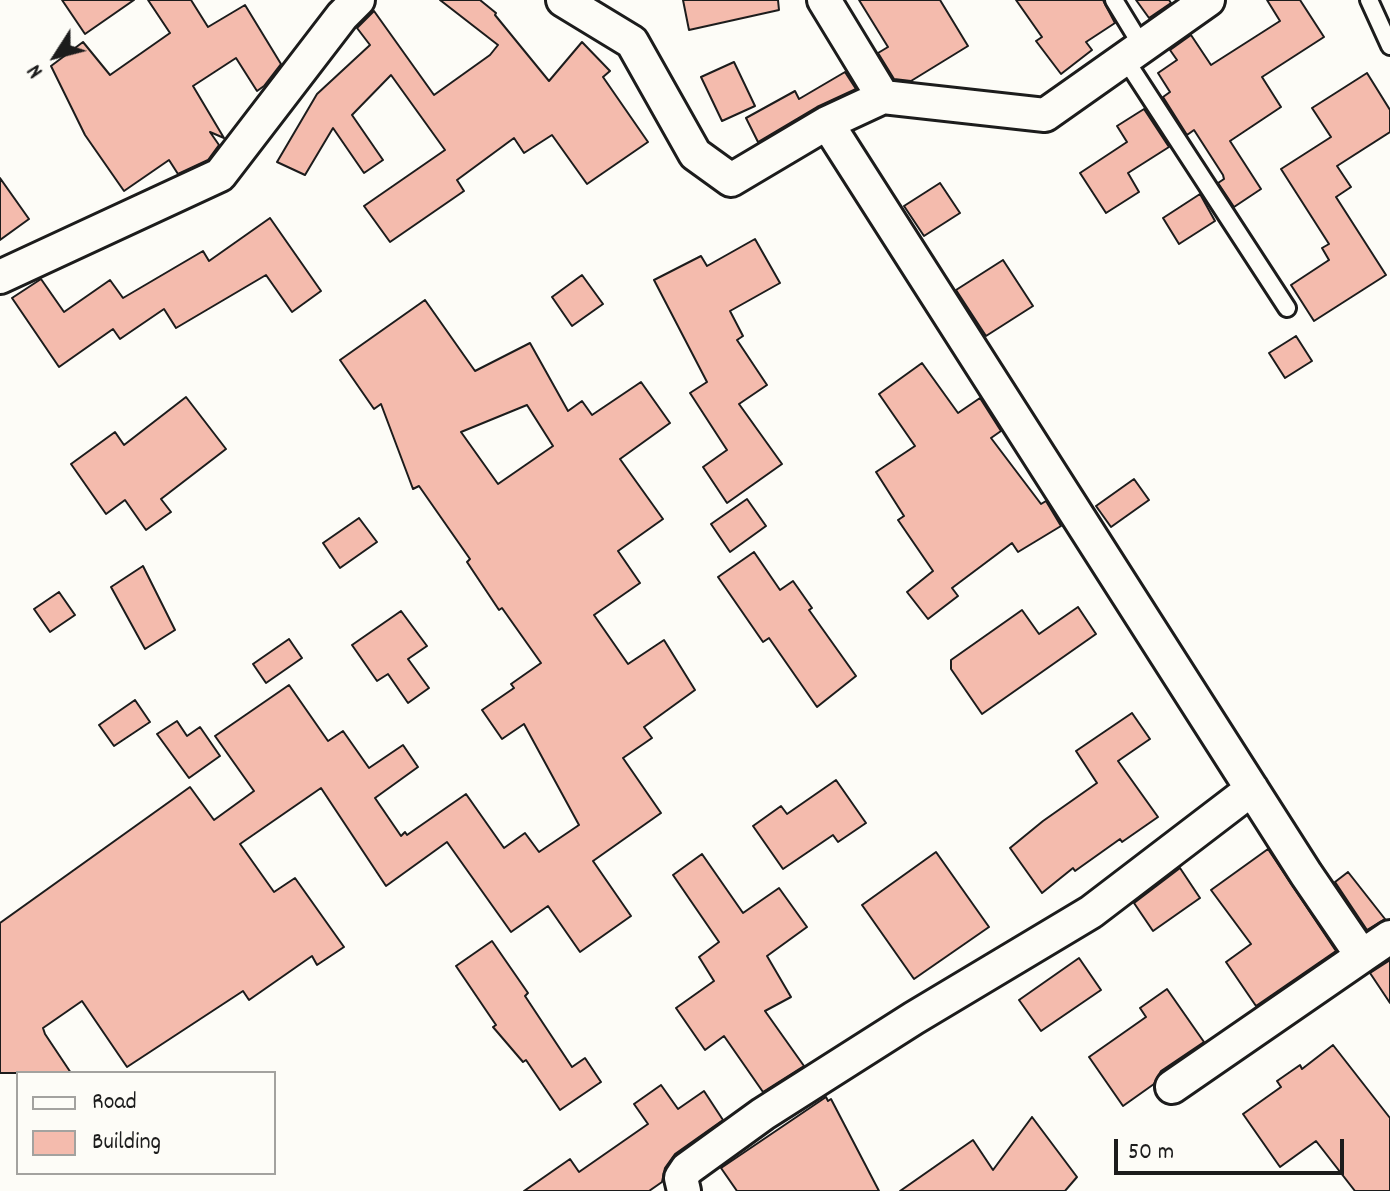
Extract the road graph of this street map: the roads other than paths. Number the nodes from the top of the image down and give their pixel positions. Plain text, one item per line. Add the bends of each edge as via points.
1 (358, 0) edge
2 (563, 0) edge
3 (824, 0) edge
4 (1114, 0) edge
5 (1208, 0) edge
6 (1369, 0) edge
7 (1390, 46) edge
8 (1134, 52) junction
9 (883, 97) junction
10 (827, 123) junction
11 (0, 277) edge
12 (1287, 308) dead end
13 (1252, 789) junction
14 (1390, 937) edge
15 (1362, 956) junction
16 (1172, 1087) dead end
17 (684, 1191) edge

1 - 11 street via 220,175
2 - 10 street via 632,42 695,154 731,180
3 - 9 street
4 - 8 lane
5 - 8 street
6 - 7 lane
8 - 9 street via 1045,115
8 - 12 lane
9 - 10 street
10 - 13 street
13 - 15 street
13 - 17 street via 1091,912 737,1132 687,1169 681,1178
14 - 15 street
15 - 16 street

